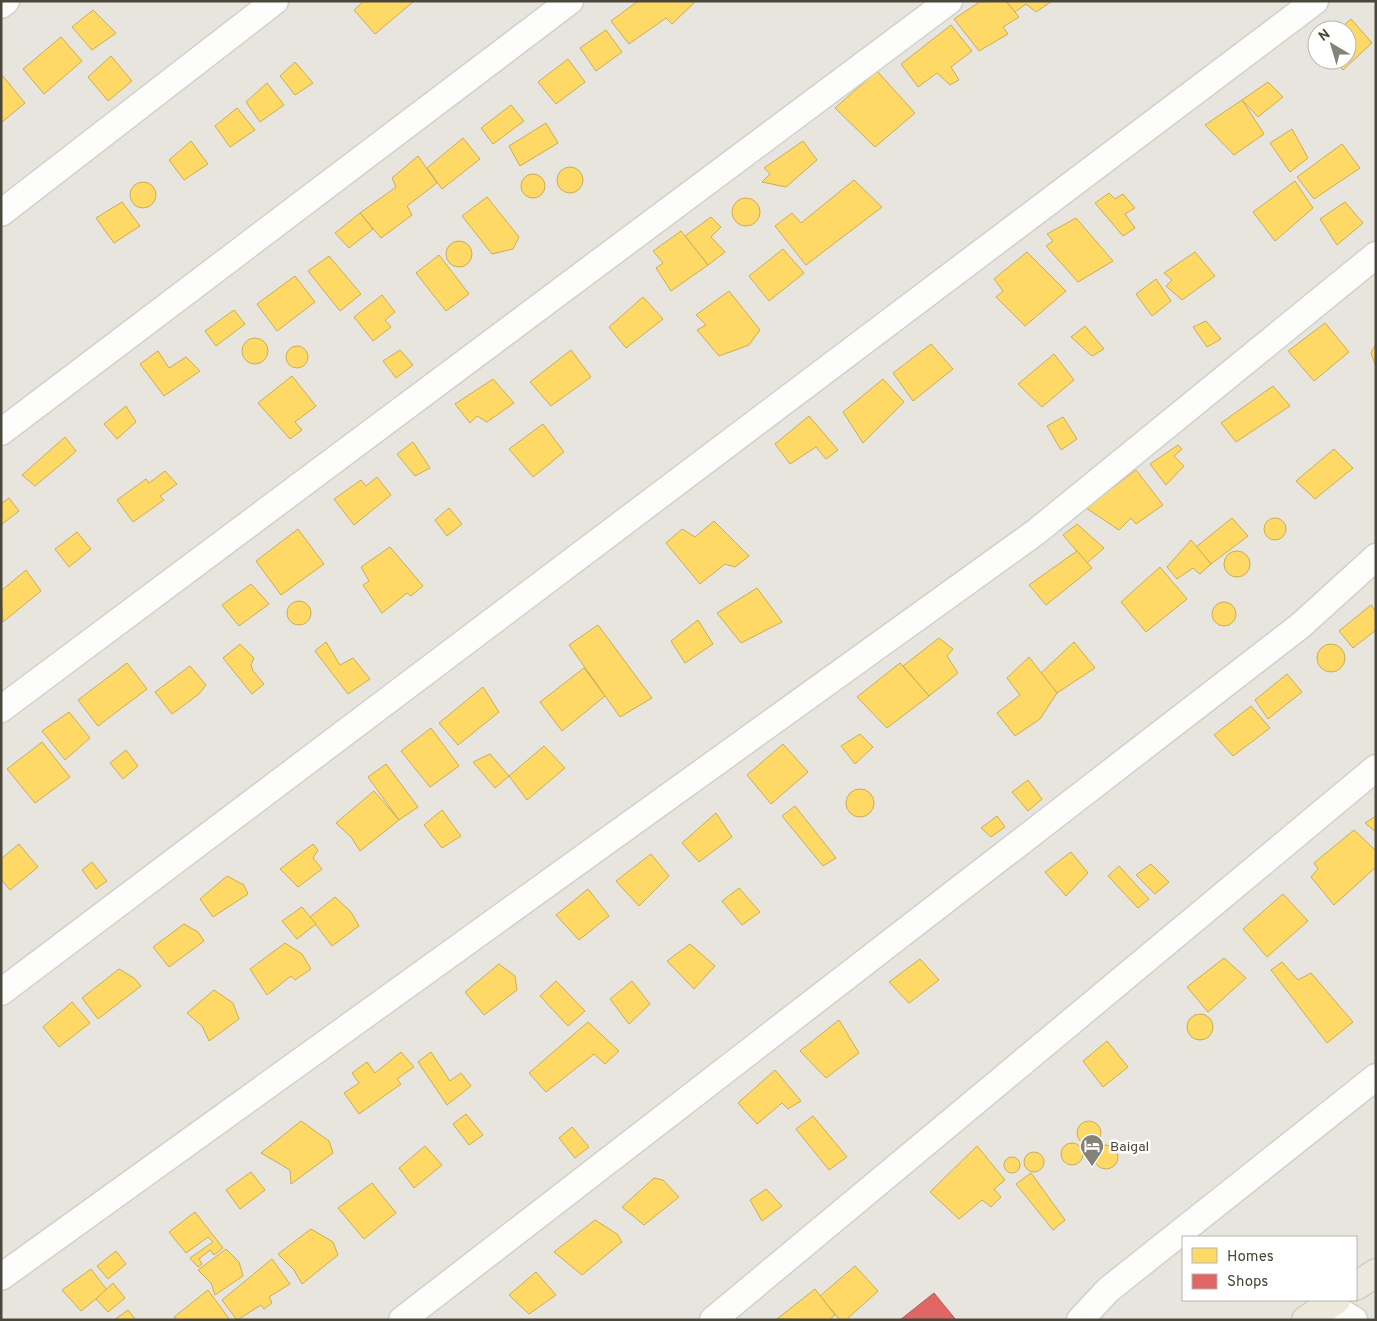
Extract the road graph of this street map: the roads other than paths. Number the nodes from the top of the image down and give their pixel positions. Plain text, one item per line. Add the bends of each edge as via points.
1 (6, 1) edge
2 (275, 1) edge
3 (570, 1) edge
4 (949, 1) edge
5 (1315, 1) edge
6 (1, 5) edge
7 (1, 213) edge
8 (1376, 255) edge
9 (1, 432) edge
10 (1376, 557) edge
11 (1, 709) edge
12 (1376, 768) edge
13 (1, 992) edge
14 (1376, 1077) edge
15 (1376, 1273) edge
16 (1, 1277) edge
17 (1357, 1285) edge
18 (1332, 1302) edge
19 (1376, 1316) edge
20 (402, 1320) edge
21 (713, 1320) edge
22 (1080, 1320) edge
23 (1306, 1320) edge
24 (1354, 1320) edge
25 (1370, 1320) edge

1 - 6 street
2 - 7 street
3 - 9 street
4 - 11 street
5 - 13 street
8 - 16 street via 1036,532
10 - 20 street via 1300,626
12 - 21 street
14 - 22 street via 1108,1290
15 - 17 highway
18 - 23 highway
18 - 24 street
19 - 25 street

